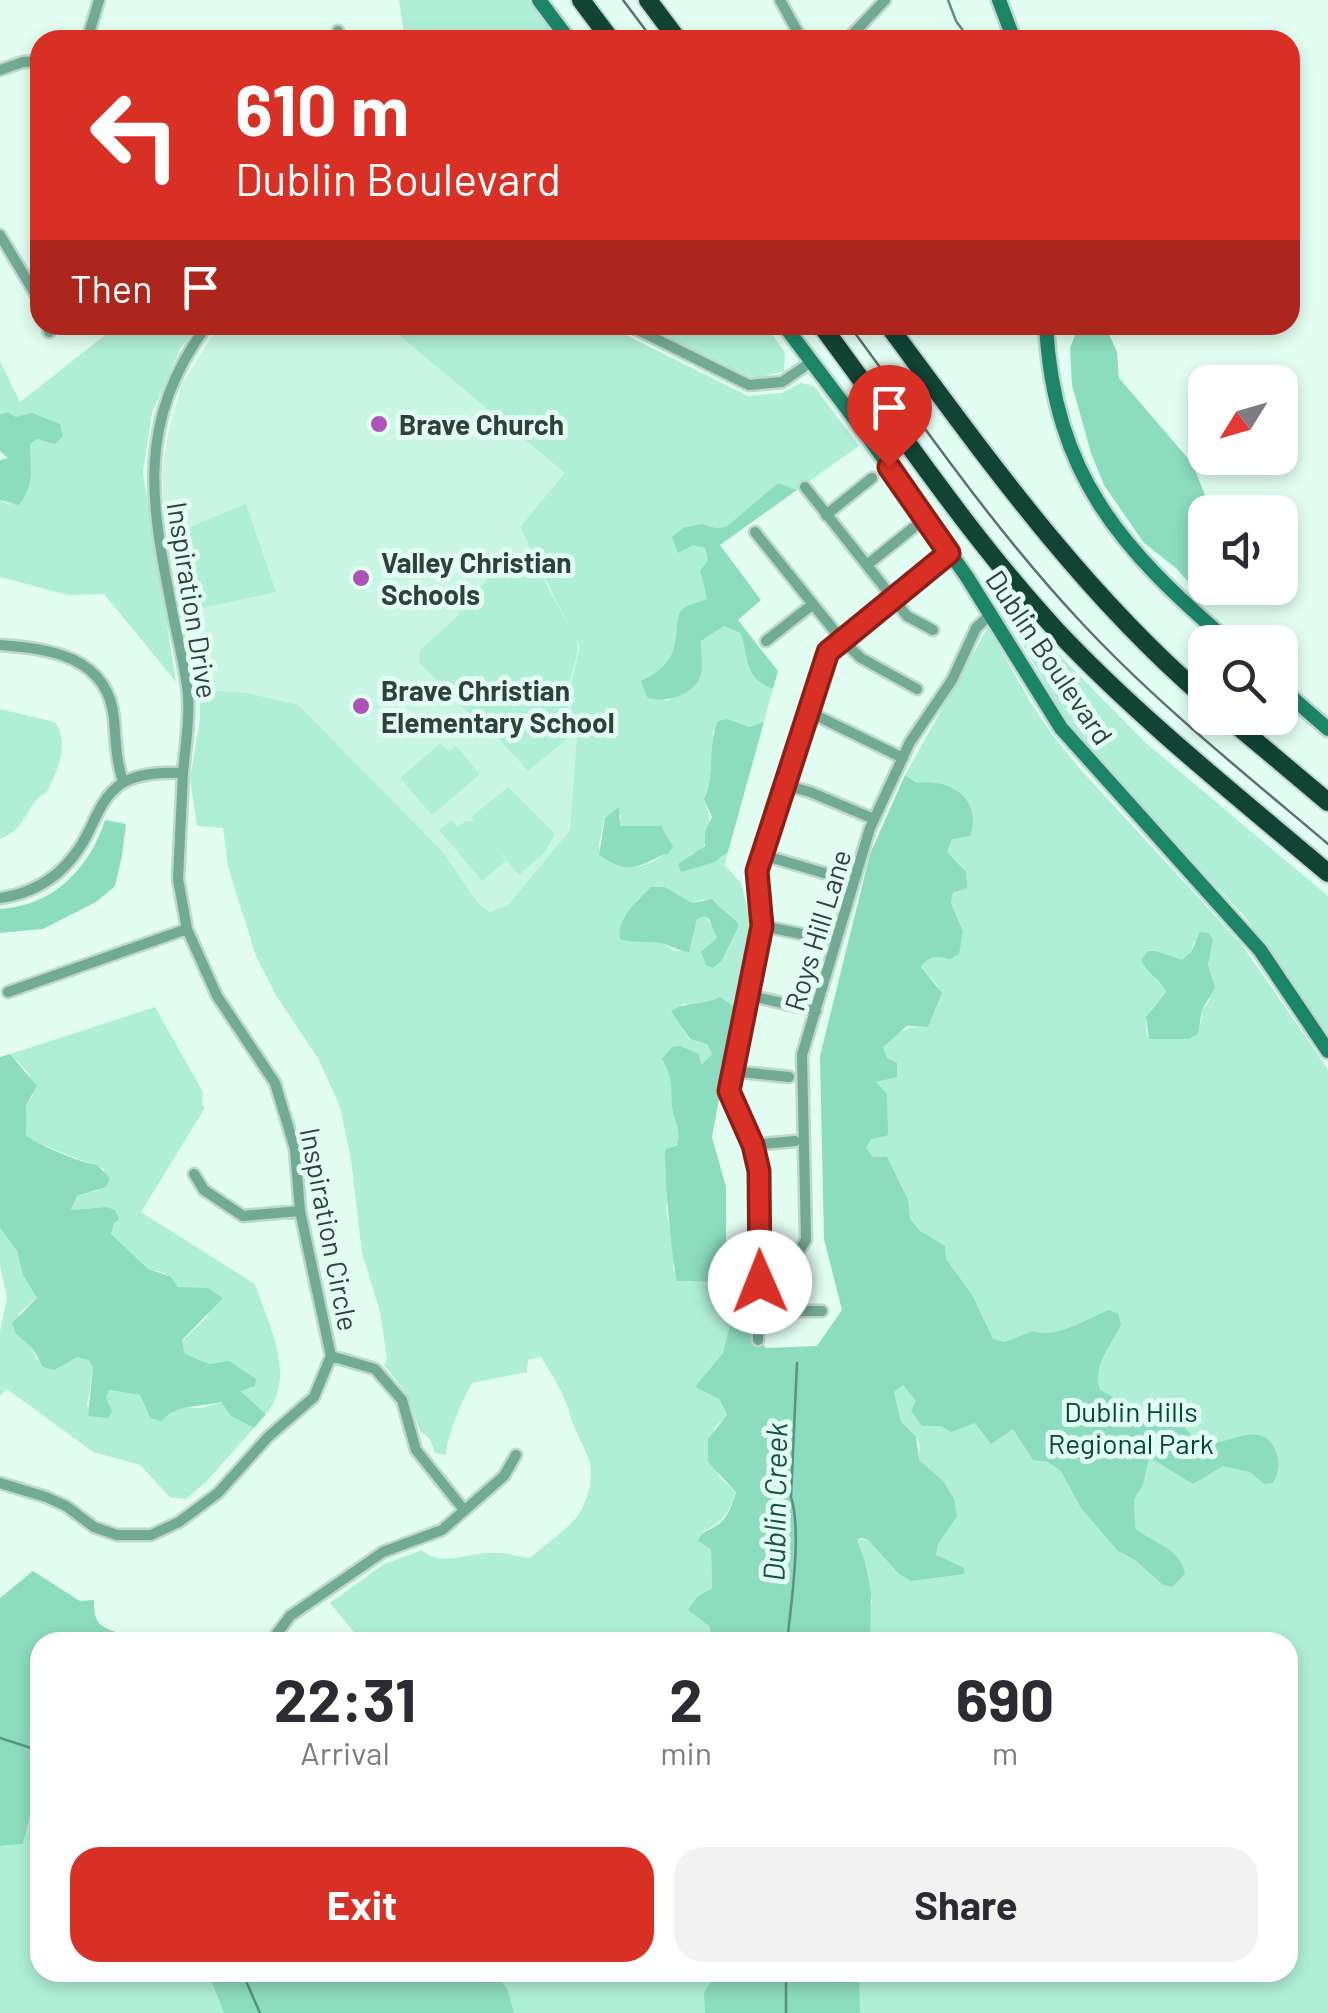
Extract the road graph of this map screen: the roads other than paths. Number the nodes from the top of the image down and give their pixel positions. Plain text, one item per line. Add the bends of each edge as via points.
1 (99, 0) edge
2 (539, 0) edge
3 (581, 0) edge
4 (648, 0) edge
5 (780, 0) edge
6 (886, 0) edge
7 (998, 0) edge
8 (91, 30) edge
9 (561, 30) edge
10 (603, 30) edge
11 (670, 30) edge
12 (796, 30) edge
13 (857, 30) edge
14 (1010, 30) edge
15 (30, 62) edge
16 (0, 70) edge
17 (0, 236) edge
18 (30, 286) edge
19 (201, 335) edge
20 (648, 335) edge
21 (791, 335) edge
22 (829, 335) edge
23 (896, 335) edge
24 (1047, 335) edge
25 (811, 362) junction
26 (872, 478) dead end
27 (805, 487) dead end
28 (826, 514) junction
29 (913, 528) dead end
30 (755, 532) dead end
31 (949, 553) junction
32 (867, 565) junction
33 (892, 596) junction
34 (813, 604) junction
35 (991, 614) junction
36 (1209, 625) edge
37 (933, 630) dead end
38 (842, 640) junction
39 (766, 641) dead end
40 (0, 645) edge
41 (1188, 682) edge
42 (916, 689) dead end
43 (1298, 703) edge
44 (807, 711) junction
45 (1328, 729) edge
46 (1248, 735) edge
47 (903, 758) junction
48 (183, 773) junction
49 (124, 782) junction
50 (784, 785) junction
51 (1328, 802) edge
52 (874, 819) junction
53 (763, 855) junction
54 (1328, 873) edge
55 (841, 878) dead end
56 (0, 898) edge
57 (762, 926) junction
58 (186, 929) junction
59 (821, 938) dead end
60 (8, 992) dead end
61 (748, 995) junction
62 (816, 1010) junction
63 (1328, 1051) edge
64 (732, 1071) junction
65 (789, 1077) dead end
66 (795, 1141) dead end
67 (753, 1145) junction
68 (194, 1174) dead end
69 (300, 1211) junction
70 (759, 1253) junction
71 (760, 1311) junction
72 (822, 1312) dead end
73 (758, 1340) dead end
74 (331, 1356) junction
75 (516, 1455) dead end
76 (0, 1484) edge
77 (464, 1510) junction
78 (278, 1632) edge

1 - 8 street
2 - 9 street
3 - 10 highway
4 - 11 highway
5 - 12 street
6 - 13 street
7 - 14 street
15 - 16 street
17 - 18 street
19 - 48 street, Inspiration Drive via 169,392 153,468 154,519 188,696
20 - 25 street via 748,385 777,383
21 - 25 street, Dublin Boulevard
22 - 54 highway via 985,546 1058,631 1151,723
23 - 41 highway via 1059,552
24 - 36 street via 1061,416 1099,506 1142,564
25 - 31 street, Dublin Boulevard
26 - 28 street
27 - 28 street
28 - 32 street
29 - 32 street
30 - 34 street
31 - 33 street
31 - 35 street, Dublin Boulevard
32 - 33 street
33 - 37 street via 907,616
33 - 38 street
34 - 38 street
34 - 39 street
35 - 47 street, Roys Hill Lane via 969,639 952,680
35 - 63 street, Dublin Boulevard via 1060,728 1260,950
38 - 42 street
38 - 44 street via 828,652
40 - 49 street via 61,653 90,671 111,703
43 - 45 street
44 - 47 street
44 - 50 street
46 - 51 highway
47 - 52 street, Roys Hill Lane
48 - 49 street
48 - 58 street, Inspiration Circle via 178,879
49 - 56 street via 104,801 68,865 40,885
50 - 52 street
50 - 53 street
52 - 62 street, Roys Hill Lane
53 - 55 street
53 - 57 street via 757,871
57 - 59 street
57 - 61 street
58 - 60 street
58 - 69 street, Inspiration Circle via 216,996 275,1083 295,1148
61 - 62 street
61 - 64 street
62 - 70 street, Roys Hill Lane via 802,1054 806,1240 799,1251
64 - 65 street
64 - 67 street via 729,1091
66 - 67 street
67 - 70 street
68 - 69 street via 204,1190 243,1216
69 - 74 street, Inspiration Circle
70 - 71 street
71 - 72 street
71 - 73 street
74 - 76 street, Inspiration Circle via 314,1397 218,1493 151,1535 117,1535 46,1497
74 - 77 street via 375,1370 402,1400 416,1450
75 - 77 street via 504,1476
77 - 78 street via 442,1530 383,1552 290,1616

